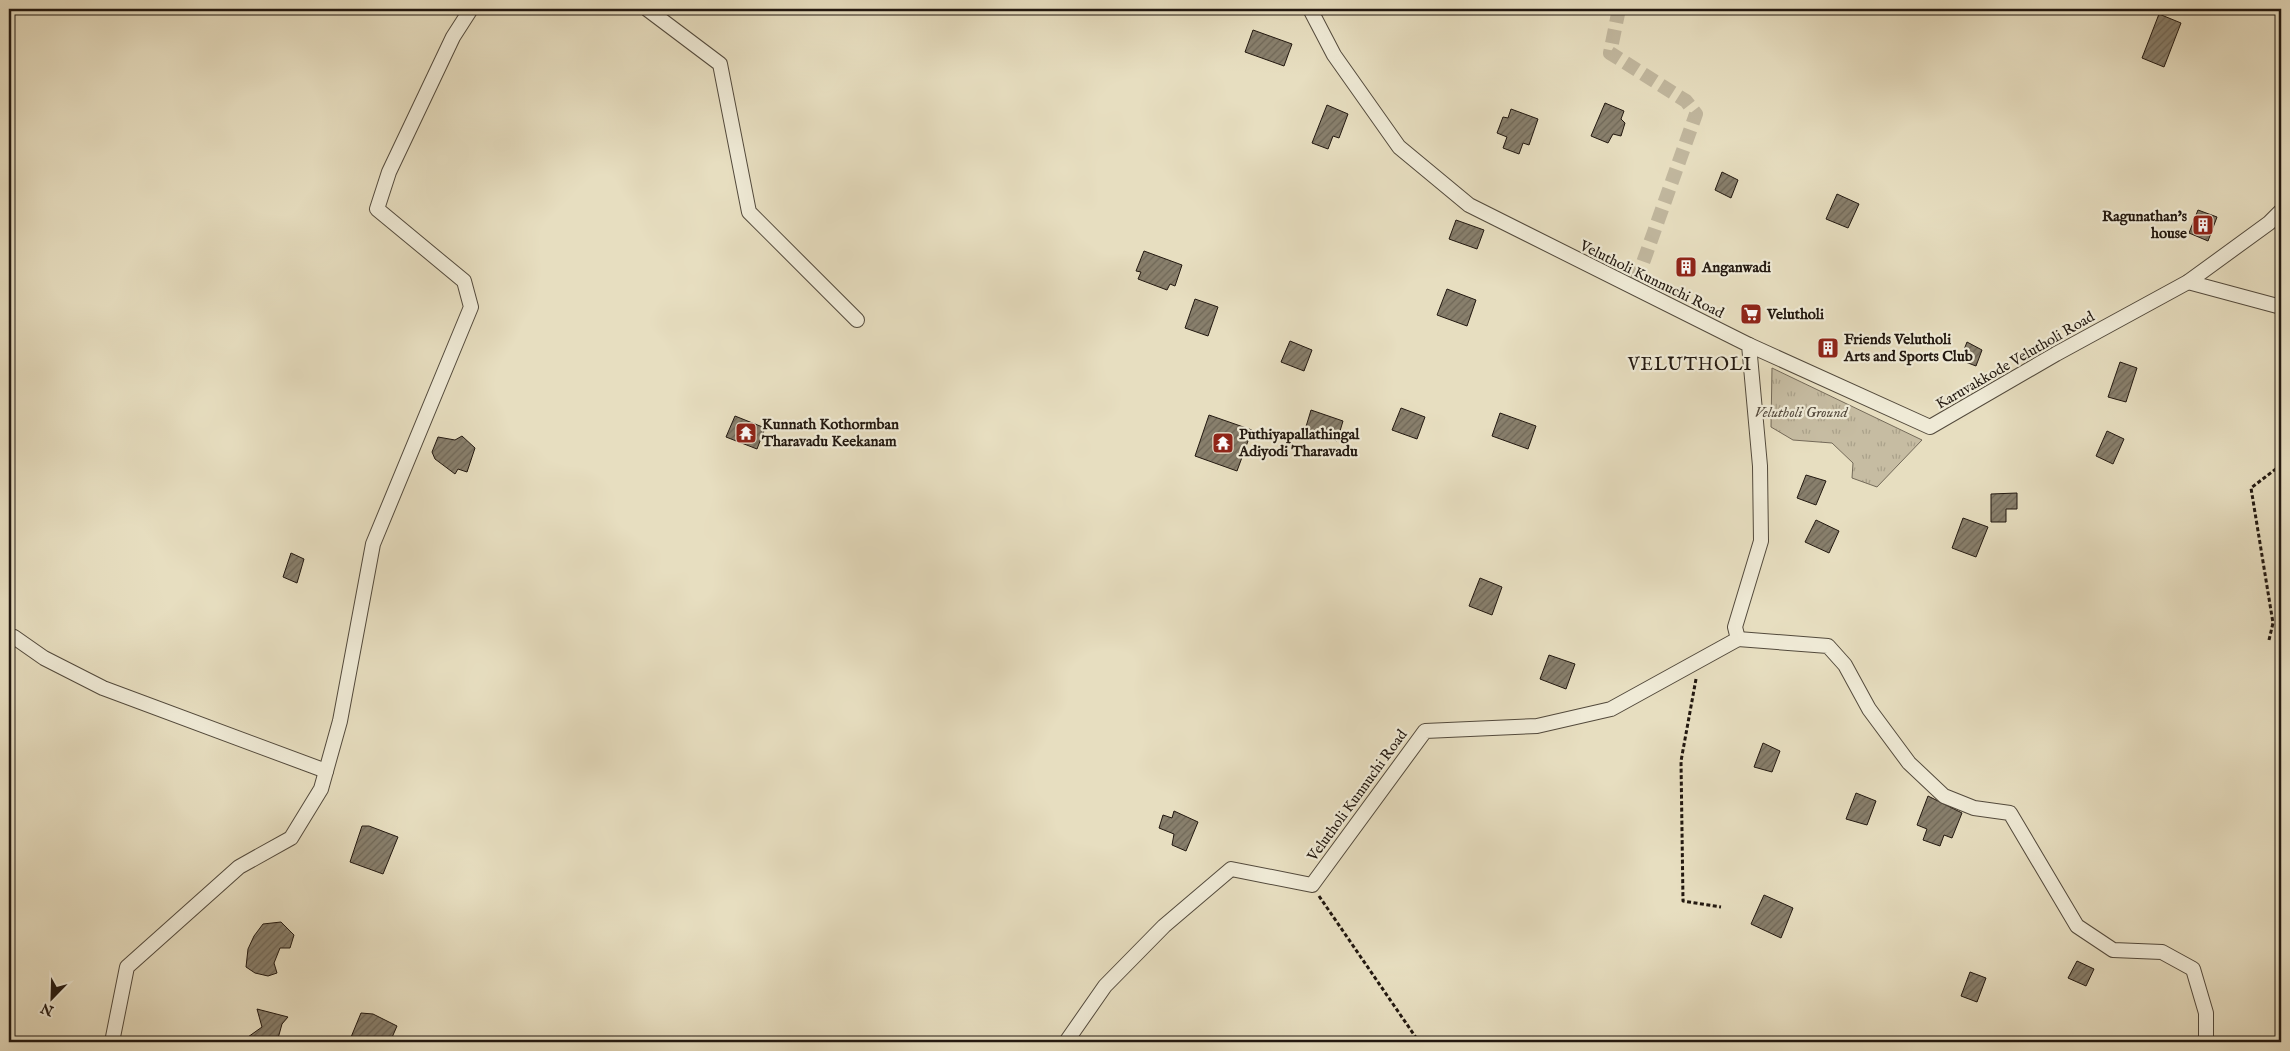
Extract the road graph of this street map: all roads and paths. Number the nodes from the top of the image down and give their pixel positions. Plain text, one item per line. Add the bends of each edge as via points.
1 (471, 9) edge
2 (647, 9) edge
3 (1310, 9) edge
4 (2281, 210) edge
5 (2188, 282) junction
6 (2281, 307) edge
7 (857, 320) dead end
8 (1749, 345) junction
9 (2281, 465) edge
10 (14, 637) dead end
11 (1738, 639) junction
12 (2269, 640) dead end
13 (1700, 662) junction
14 (326, 771) junction
15 (1312, 885) junction
16 (1721, 907) dead end
17 (112, 1042) edge
18 (1066, 1042) edge
19 (1419, 1042) edge
20 (2206, 1042) edge

1 - 14 street via 453,37 390,172 377,209 464,282 471,307 373,544 340,721
2 - 7 street via 720,64 749,212
3 - 8 street, Velutholi Kunnuchi Road via 1334,55 1399,147 1469,205
4 - 5 street, Karuvakkode Velutholi Road via 2269,223
5 - 6 street
5 - 8 street, Karuvakkode Velutholi Road via 1930,427
8 - 11 street via 1760,466 1761,541 1735,627
9 - 12 path via 2251,488 2273,623
10 - 14 street via 44,658 103,688
11 - 13 street, Velutholi Kunnuchi Road
11 - 20 street via 1828,646 1845,665 1869,709 1910,763 1944,796 1974,808 2010,813 2077,926 2113,950 2162,952 2193,969 2206,1013
13 - 15 street, Velutholi Kunnuchi Road via 1612,709 1537,726 1424,731
13 - 16 path via 1681,761 1683,901
14 - 17 street via 321,788 291,838 239,867 127,967
15 - 18 street, Velutholi Kunnuchi Road via 1231,870 1164,926 1105,986
15 - 19 path

